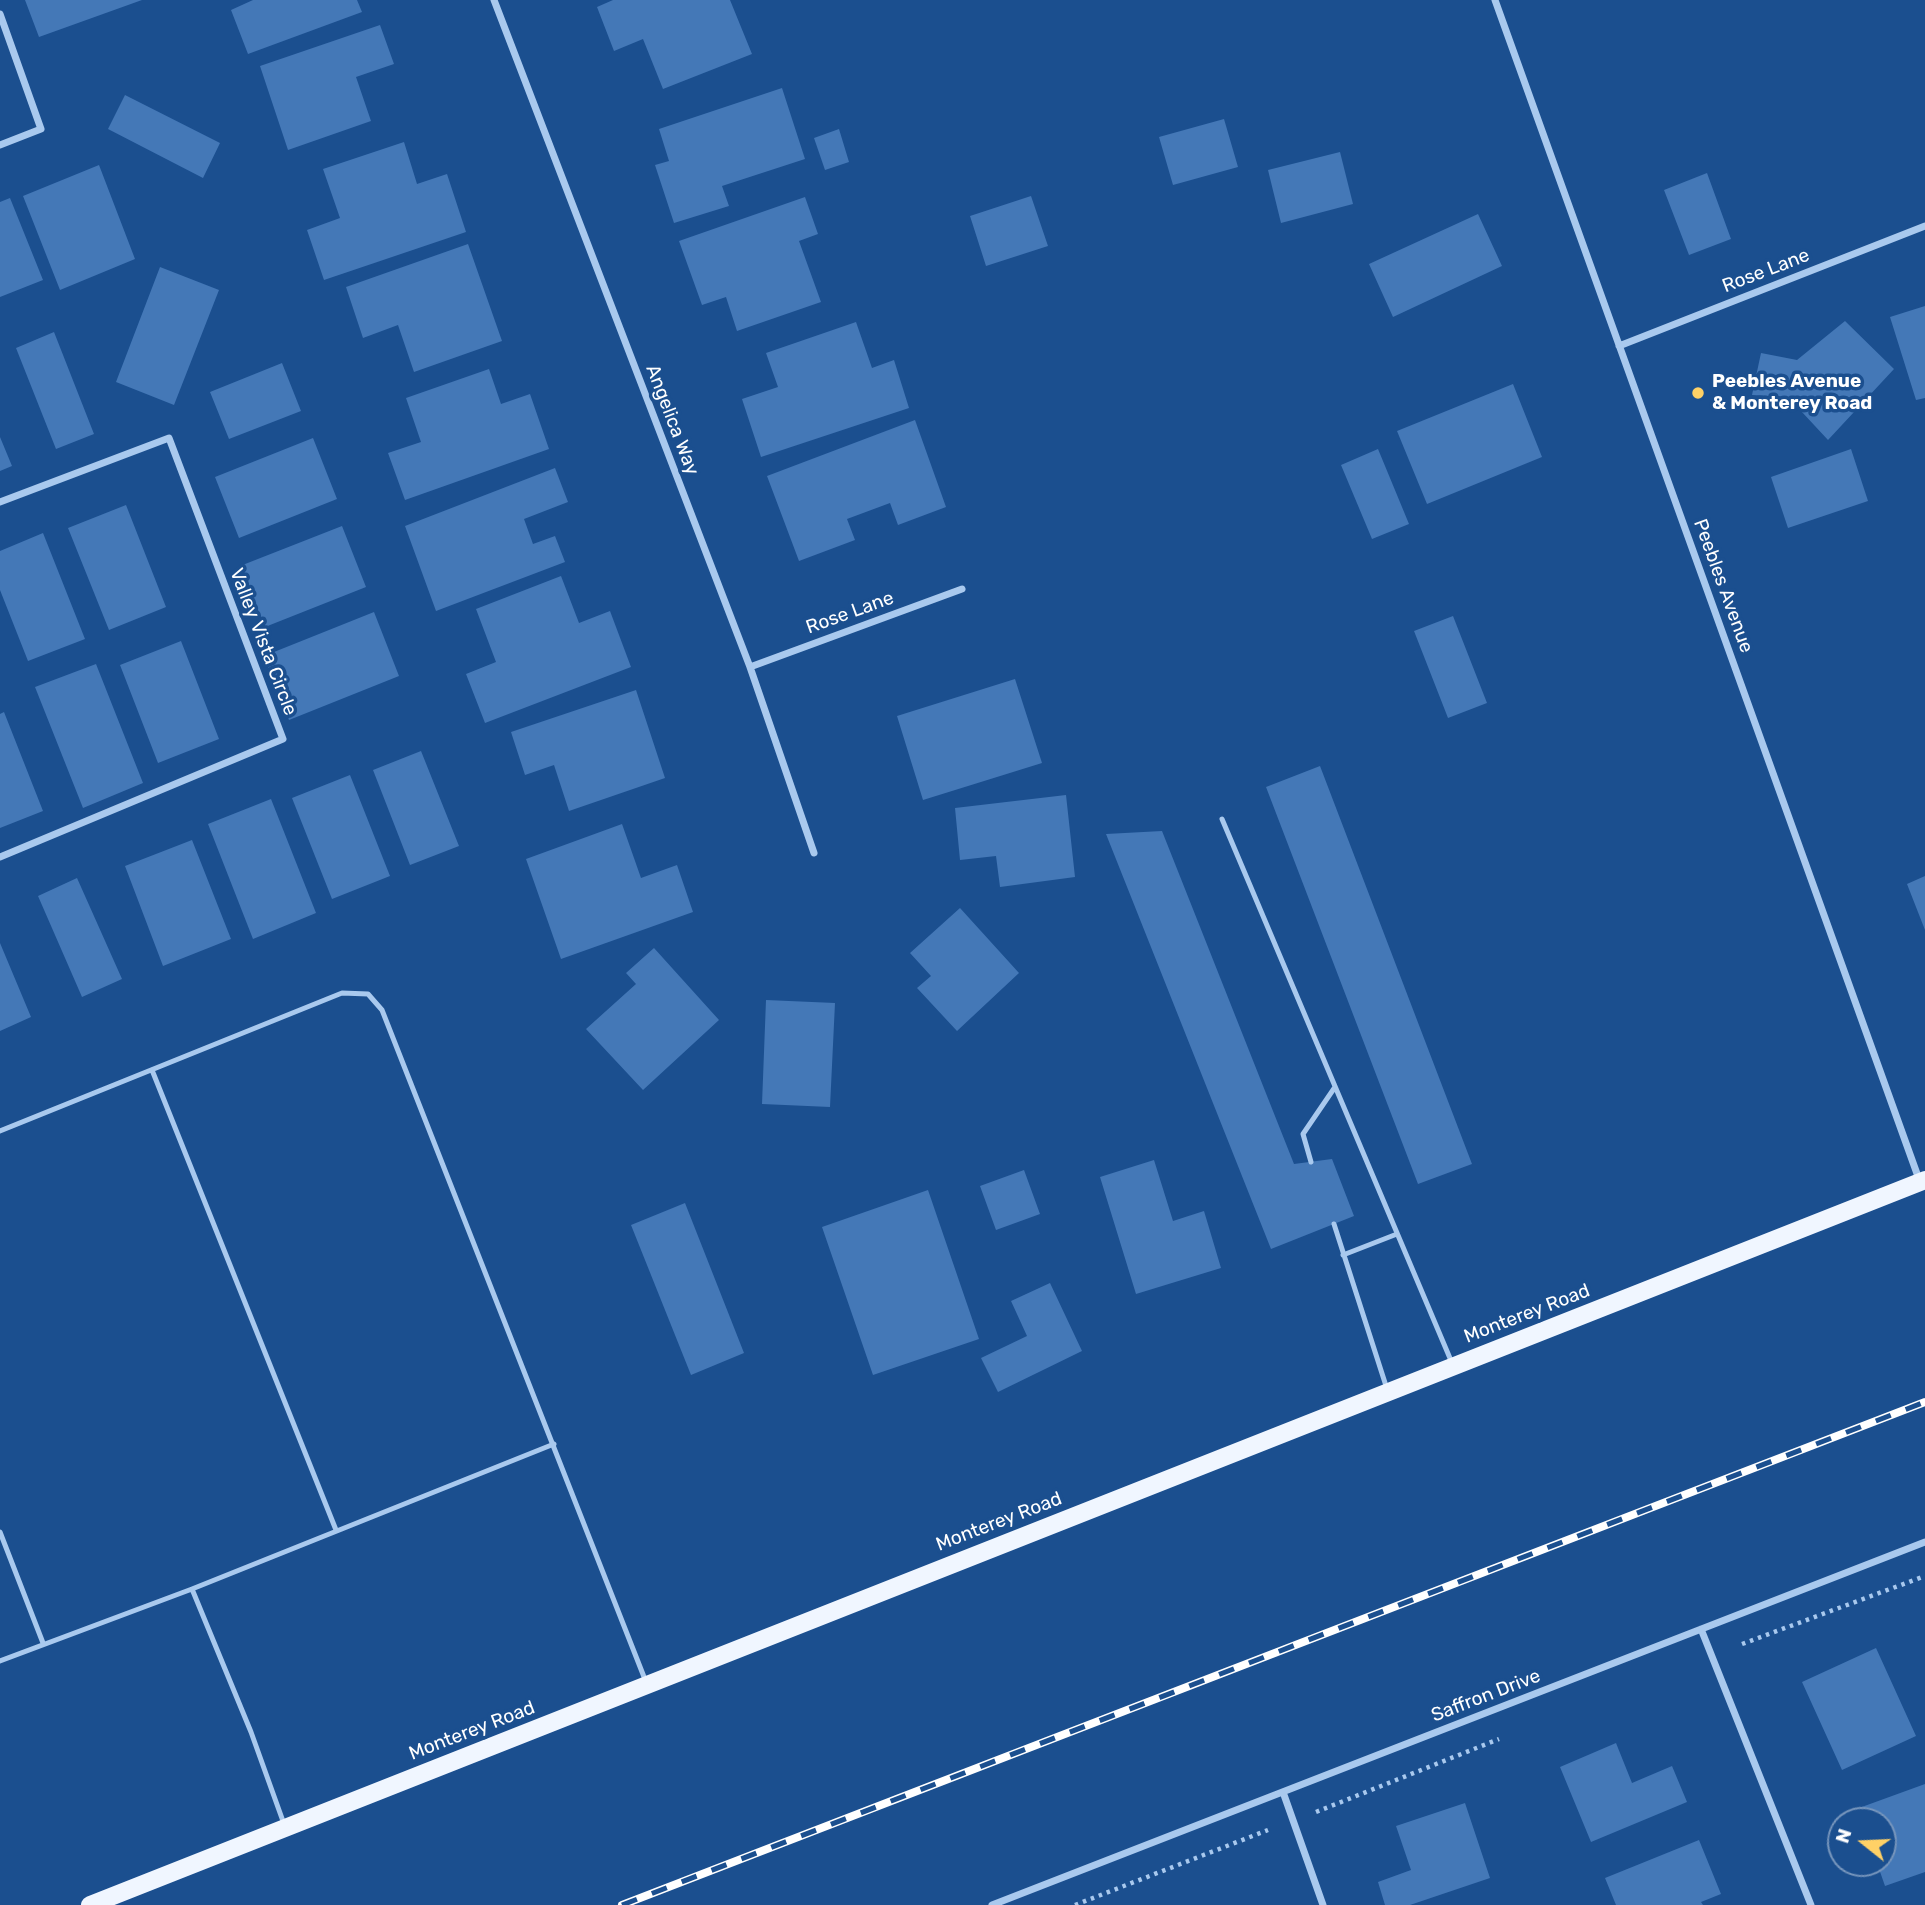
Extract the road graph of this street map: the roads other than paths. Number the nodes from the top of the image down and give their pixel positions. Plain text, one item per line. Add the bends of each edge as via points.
1 (494, 0) edge
2 (1495, 0) edge
3 (0, 14) edge
4 (0, 145) edge
5 (1925, 226) edge
6 (1619, 346) junction
7 (0, 502) edge
8 (962, 589) dead end
9 (750, 667) junction
10 (1222, 819) dead end
11 (814, 853) dead end
12 (0, 858) edge
13 (152, 1070) junction
14 (1335, 1087) junction
15 (0, 1131) edge
16 (1311, 1162) dead end
17 (1923, 1181) edge
18 (1334, 1224) dead end
19 (1397, 1234) junction
20 (1343, 1255) junction
21 (1453, 1366) junction
22 (1388, 1392) junction
23 (554, 1444) junction
24 (336, 1530) junction
25 (0, 1532) edge
26 (1925, 1542) edge
27 (192, 1589) junction
28 (1701, 1629) junction
29 (43, 1643) junction
30 (0, 1661) edge
31 (647, 1684) junction
32 (1283, 1792) junction
33 (285, 1827) junction
34 (90, 1905) edge
35 (992, 1905) edge
36 (1323, 1905) edge
37 (1811, 1905) edge

1 - 9 street, Angelica Way
2 - 6 street, Peebles Avenue
3 - 4 street via 41,129
5 - 6 street, Rose Lane
6 - 17 street, Peebles Avenue
7 - 12 street, Valley Vista Circle via 169,438 283,739
8 - 9 street, Rose Lane
9 - 11 street, Angelica Way
10 - 14 lane
13 - 15 lane
13 - 23 lane via 342,993 368,994 382,1010
13 - 24 lane
14 - 16 lane via 1303,1134
14 - 19 lane
17 - 21 main road, Monterey Road
18 - 20 lane
19 - 20 lane
19 - 21 lane
20 - 22 lane
21 - 22 main road, Monterey Road
22 - 31 main road, Monterey Road
23 - 24 lane
23 - 31 lane
24 - 27 lane
25 - 29 lane
26 - 28 street, Saffron Drive
27 - 29 lane
27 - 33 lane
28 - 32 street, Saffron Drive
28 - 37 street
29 - 30 lane
31 - 33 main road, Monterey Road
32 - 35 street, Saffron Drive
32 - 36 street
33 - 34 main road, Monterey Road

